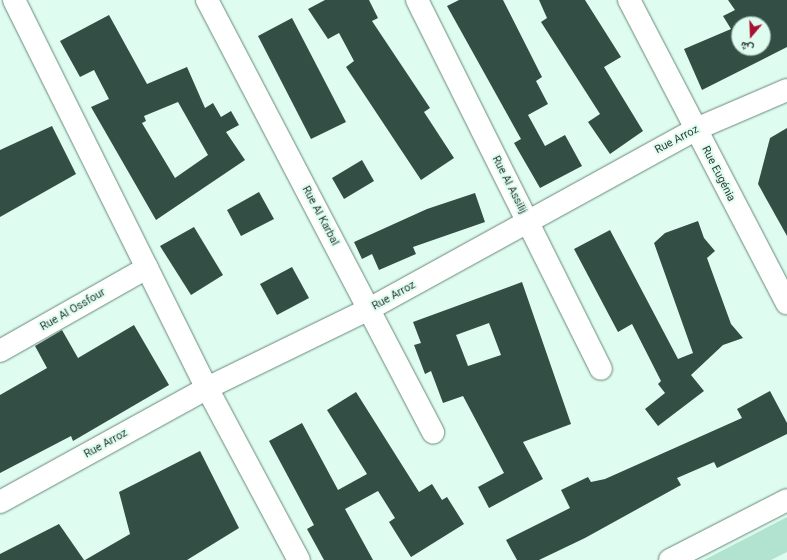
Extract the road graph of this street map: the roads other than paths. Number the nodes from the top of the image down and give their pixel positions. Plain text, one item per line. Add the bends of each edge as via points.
1 (14, 0) edge
2 (207, 0) edge
3 (417, 0) edge
4 (629, 0) edge
5 (787, 90) edge
6 (696, 129) junction
7 (527, 222) junction
8 (147, 268) junction
9 (787, 304) edge
10 (369, 309) junction
11 (0, 351) edge
12 (601, 369) dead end
13 (207, 388) junction
14 (433, 432) dead end
15 (787, 500) edge
16 (0, 502) edge
17 (299, 560) edge
18 (670, 560) edge

1 - 8 street
2 - 10 street, Rue Al Karbal
3 - 7 street, Rue Al Assilij
4 - 6 street, Rue Eugénia
5 - 6 street, Rue Arroz
6 - 7 street, Rue Arroz
6 - 9 street, Rue Eugénia
7 - 10 street, Rue Arroz
7 - 12 street, Rue Al Assilij
8 - 11 street, Rue Al Ossfour
8 - 13 street
10 - 13 street, Rue Arroz
10 - 14 street, Rue Al Karbal
13 - 16 street, Rue Arroz
13 - 17 street
15 - 18 street

